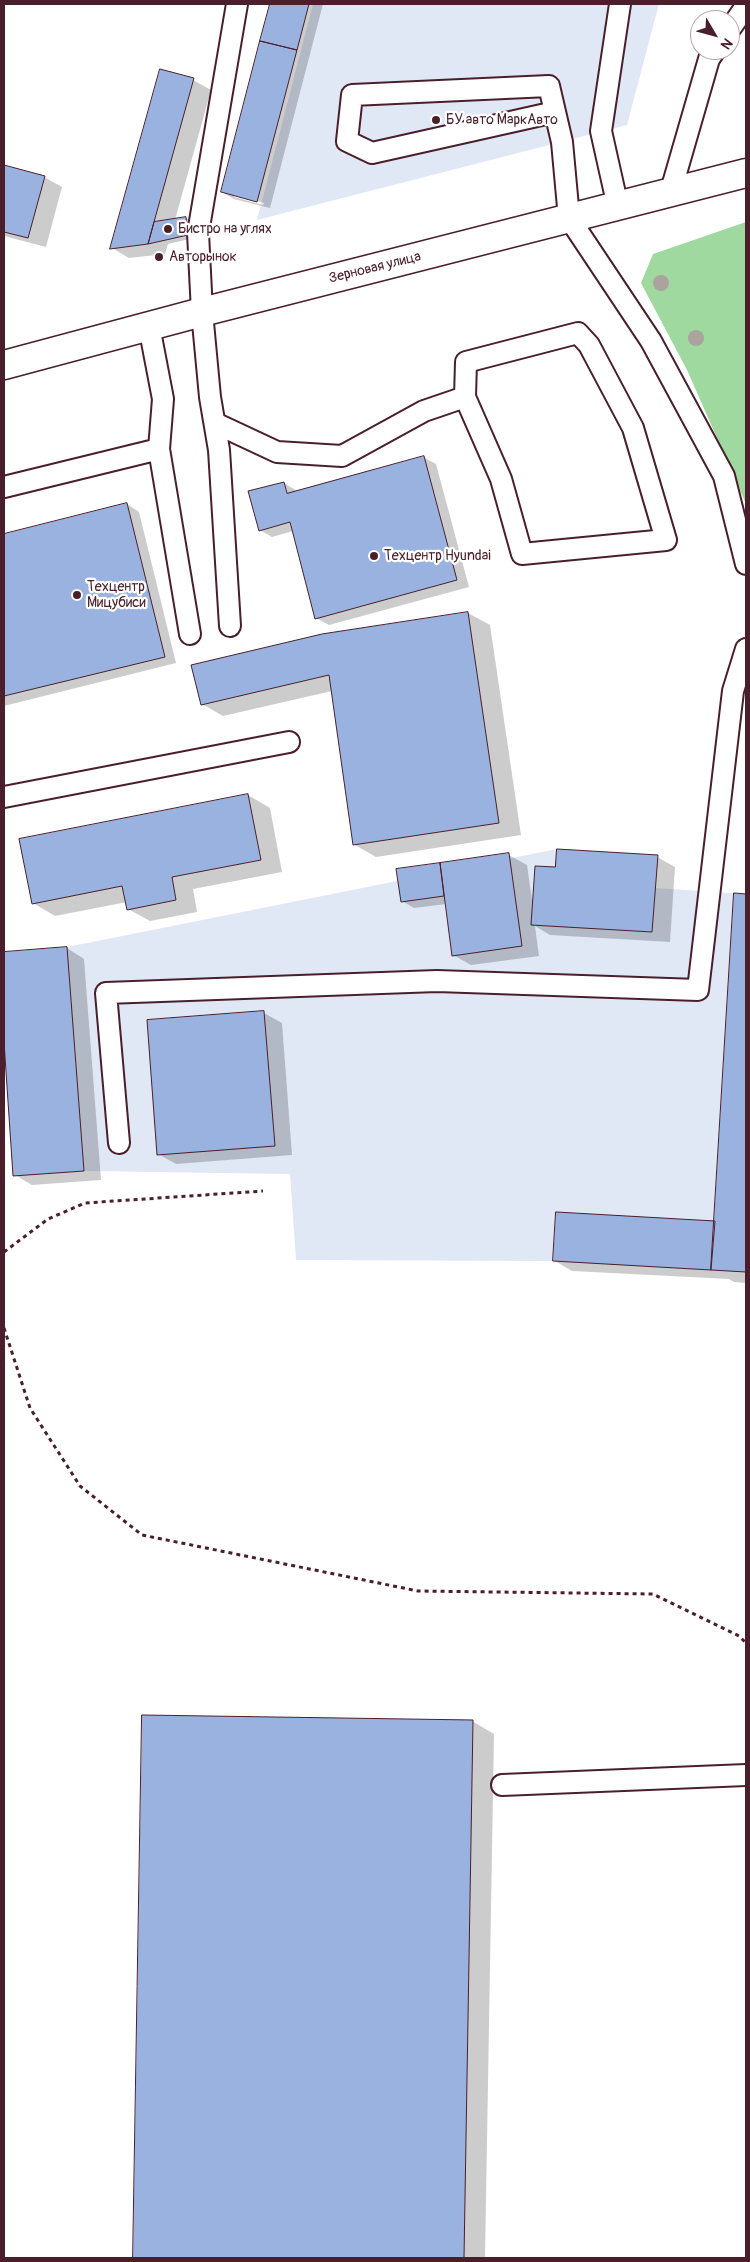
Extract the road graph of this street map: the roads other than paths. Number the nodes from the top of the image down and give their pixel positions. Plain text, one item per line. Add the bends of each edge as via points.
1 (237, 4) edge
2 (620, 4) edge
3 (708, 60) edge
4 (555, 112) junction
5 (746, 173) edge
6 (670, 194) junction
7 (618, 207) junction
8 (569, 218) junction
9 (202, 312) junction
10 (149, 326) junction
11 (4, 365) edge
12 (465, 397) junction
13 (215, 423) junction
14 (159, 449) junction
15 (4, 487) edge
16 (746, 564) edge
17 (230, 626) dead end
18 (190, 634) dead end
19 (746, 649) edge
20 (288, 742) dead end
21 (4, 797) edge
22 (119, 1144) dead end
23 (746, 1775) edge
24 (502, 1786) dead end

1 - 9 lane via 198,233
2 - 7 lane via 602,131
3 - 6 lane
4 - 4 lane via 372,153 347,141 352,94 548,86
4 - 8 lane via 562,142
5 - 6 main road, Зерновая улица
6 - 7 main road, Зерновая улица
7 - 8 main road, Зерновая улица
8 - 9 main road, Зерновая улица
8 - 16 lane via 651,341 724,476
9 - 10 main road, Зерновая улица
9 - 13 lane
10 - 11 main road, Зерновая улица
10 - 14 lane via 163,399
12 - 12 lane via 466,362 578,334 589,345 633,428 666,540 522,554 501,479
12 - 13 lane via 424,411 342,456 277,452
13 - 17 lane
14 - 15 lane
14 - 18 lane
19 - 22 lane via 733,691 698,990 436,981 106,993
20 - 21 lane
23 - 24 lane

